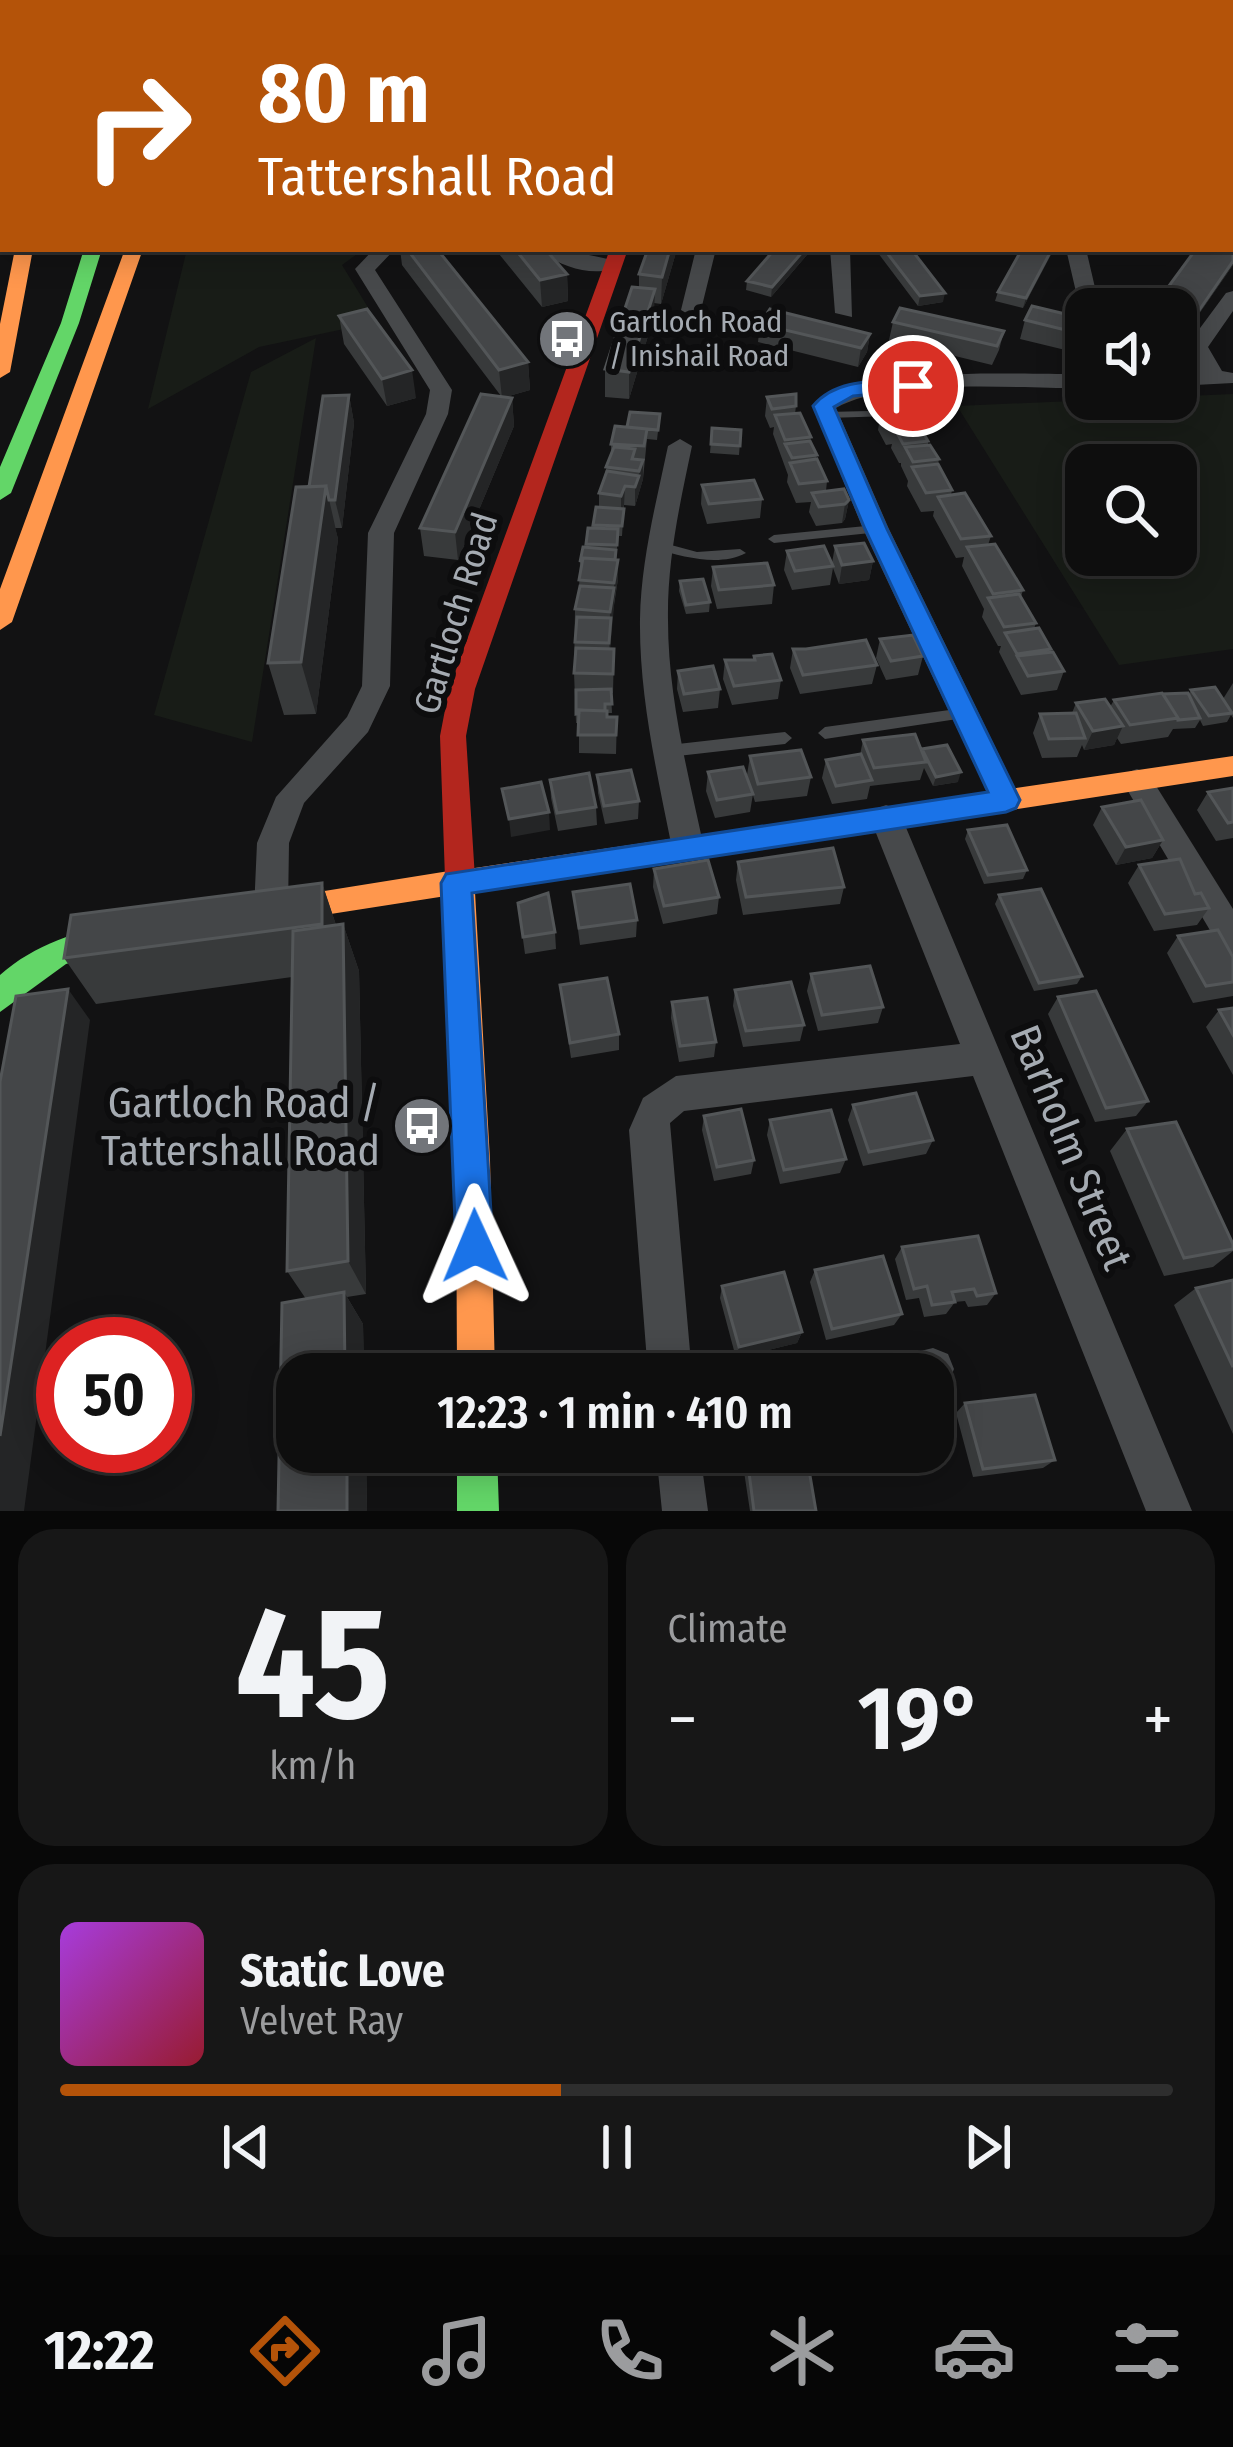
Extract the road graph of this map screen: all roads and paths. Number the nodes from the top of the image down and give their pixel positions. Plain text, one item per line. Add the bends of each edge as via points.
1 (23, 252) edge
2 (92, 252) edge
3 (133, 252) edge
4 (382, 252) edge
5 (553, 252) edge
6 (705, 252) edge
7 (840, 252) edge
8 (1077, 252) edge
9 (615, 257) edge
10 (1085, 288) edge
11 (1233, 297) edge
12 (691, 310) dead end
13 (845, 313) dead end
14 (1197, 333) edge
15 (1197, 354) edge
16 (0, 372) edge
17 (1224, 378) edge
18 (1065, 382) edge
19 (826, 411) junction
20 (952, 412) dead end
21 (680, 446) dead end
22 (0, 494) edge
23 (876, 529) junction
24 (774, 539) dead end
25 (660, 546) junction
26 (740, 553) dead end
27 (0, 622) edge
28 (964, 713) junction
29 (825, 733) dead end
30 (785, 738) dead end
31 (669, 752) junction
32 (1233, 766) edge
33 (1137, 781) junction
34 (1006, 800) junction
35 (886, 818) junction
36 (688, 848) junction
37 (456, 883) junction
38 (260, 912) joint
39 (159, 929) edge
40 (1233, 939) edge
41 (0, 998) edge
42 (983, 1058) junction
43 (476, 1353) edge
44 (668, 1353) edge
45 (478, 1473) edge
46 (680, 1473) edge
47 (478, 1511) edge
48 (685, 1511) edge
49 (1169, 1511) edge

1 - 16 main road
2 - 22 main road
3 - 27 main road
4 - 38 street via 365,269 441,390 381,532 376,686 358,724 291,797
5 - 9 street via 571,262
6 - 12 street
7 - 13 street
8 - 10 street
9 - 37 main road, Gartloch Road via 462,689 453,736
11 - 14 street
15 - 17 street
18 - 19 street via 871,387 833,396
19 - 20 lane
19 - 23 street
21 - 25 street
23 - 24 lane
23 - 28 street
25 - 26 lane via 697,556
25 - 31 street via 654,620
28 - 29 lane
28 - 34 street
30 - 31 lane
31 - 36 street
32 - 33 main road
33 - 34 main road
33 - 40 street
34 - 35 main road
35 - 36 main road
35 - 42 street, Barholm Street
36 - 37 main road
37 - 38 main road
37 - 43 main road, Gartloch Road
39 - 41 main road via 69,945 37,962
42 - 44 street via 676,1094 656,1111 648,1130
42 - 49 street, Barholm Street
45 - 47 main road
46 - 48 street

